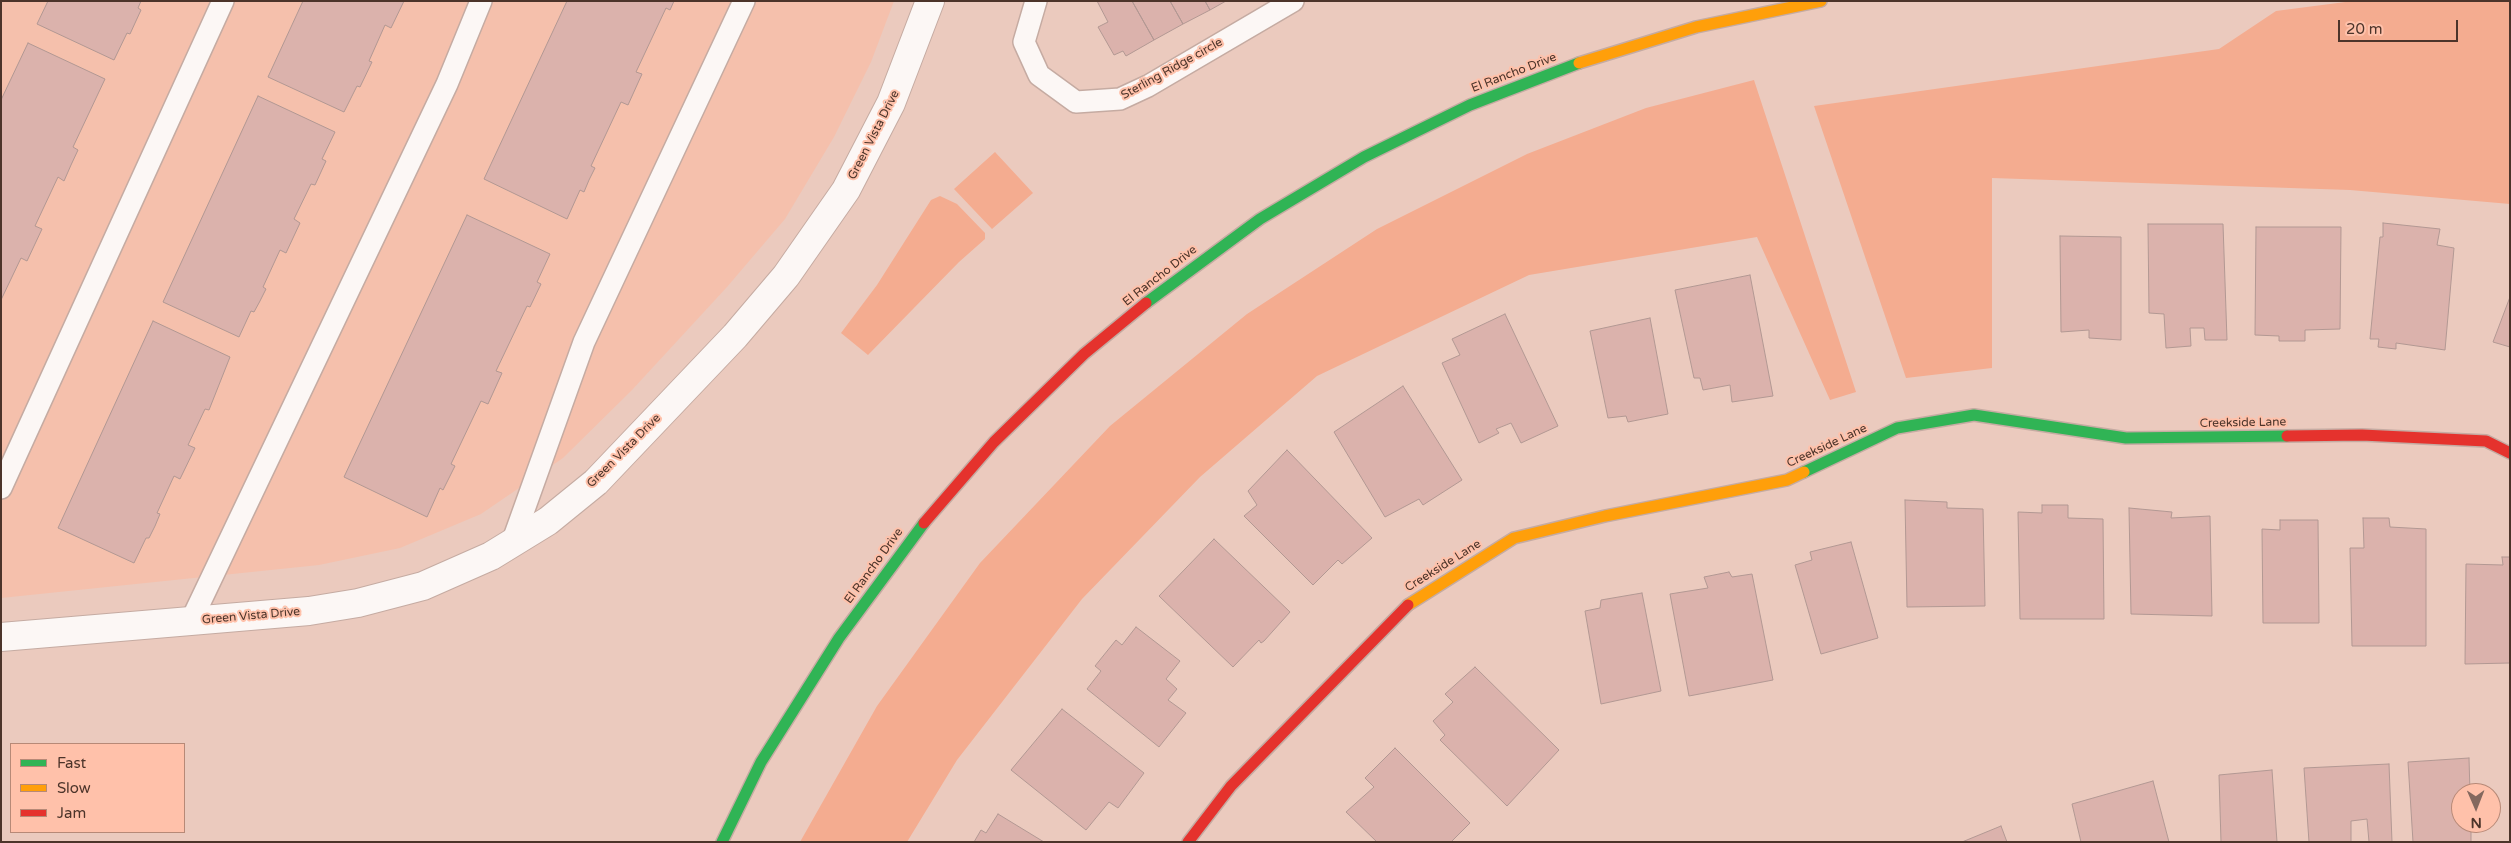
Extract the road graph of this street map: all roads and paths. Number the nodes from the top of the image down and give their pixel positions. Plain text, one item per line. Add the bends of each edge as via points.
1 (223, 1) edge
2 (481, 1) edge
3 (744, 1) edge
4 (930, 1) edge
5 (1036, 1) edge
6 (1293, 1) edge
7 (1821, 1) edge
8 (2510, 453) edge
9 (1, 488) edge
10 (512, 543) junction
11 (191, 621) junction
12 (1, 637) edge
13 (722, 842) edge
14 (1188, 842) edge

1 - 9 lane
2 - 11 lane via 447,84
3 - 10 lane via 584,342
4 - 10 street, Green Vista Drive via 891,103 846,190 786,276 735,336 596,482 548,521
5 - 6 lane, Sterling Ridge circle via 1024,42 1039,75 1076,102 1120,99 1148,86
7 - 13 street, El Rancho Drive via 1696,27 1583,61 1470,105 1364,157 1260,219 1172,282 1084,354 1008,429 916,532 828,654 761,762
8 - 14 street, Creekside Lane via 2486,441 2362,435 2126,438 1974,415 1898,428 1787,480 1605,516 1514,538 1402,608 1231,786
10 - 11 street, Green Vista Drive via 491,556 423,586 358,603 309,611
11 - 12 street, Green Vista Drive

